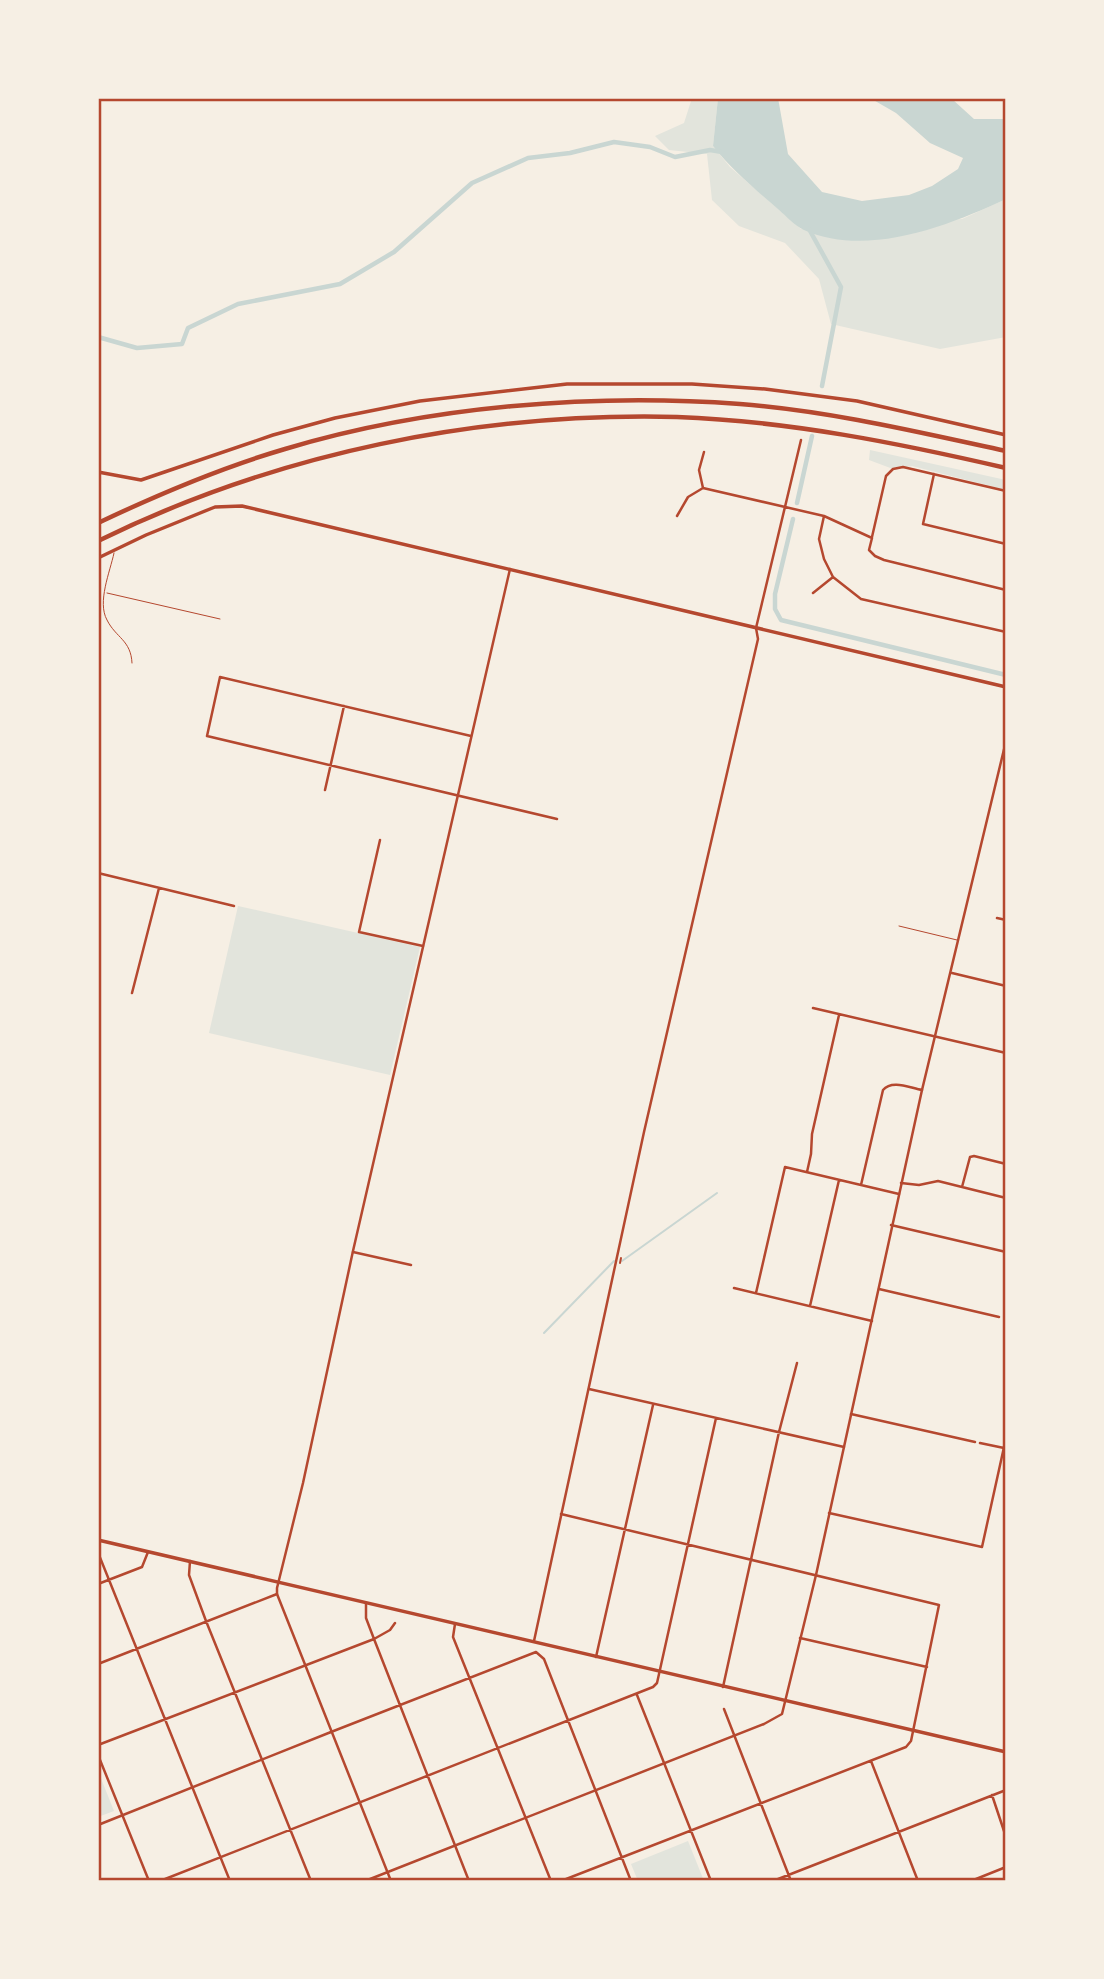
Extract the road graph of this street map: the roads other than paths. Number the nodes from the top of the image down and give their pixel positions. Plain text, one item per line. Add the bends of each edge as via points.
1 (1006, 435) edge
2 (801, 440) dead end
3 (1006, 451) edge
4 (704, 452) dead end
5 (1006, 468) edge
6 (98, 472) edge
7 (934, 474) junction
8 (703, 488) junction
9 (1006, 491) edge
10 (784, 506) junction
11 (677, 516) dead end
12 (824, 516) junction
13 (98, 523) edge
14 (872, 538) junction
15 (98, 541) edge
16 (1006, 544) edge
17 (115, 549) junction
18 (98, 558) edge
19 (510, 569) junction
20 (833, 577) junction
21 (1006, 590) edge
22 (105, 592) junction
23 (813, 593) dead end
24 (913, 611) junction
25 (911, 616) dead end
26 (220, 619) dead end
27 (756, 628) junction
28 (1006, 632) edge
29 (132, 663) dead end
30 (1006, 687) edge
31 (344, 706) junction
32 (471, 736) junction
33 (1006, 741) edge
34 (330, 765) junction
35 (325, 790) dead end
36 (457, 796) junction
37 (557, 819) dead end
38 (380, 840) dead end
39 (98, 873) edge
40 (159, 888) junction
41 (234, 906) dead end
42 (997, 918) dead end
43 (1006, 920) edge
44 (900, 926) dead end
45 (959, 940) junction
46 (423, 946) junction
47 (952, 973) junction
48 (1006, 986) edge
49 (132, 993) dead end
50 (813, 1008) dead end
51 (839, 1014) junction
52 (937, 1037) junction
53 (1006, 1053) edge
54 (922, 1090) junction
55 (1006, 1164) edge
56 (807, 1172) junction
57 (839, 1180) junction
58 (901, 1183) junction
59 (861, 1185) junction
60 (961, 1187) junction
61 (899, 1194) junction
62 (1006, 1198) edge
63 (891, 1225) junction
64 (353, 1251) junction
65 (1006, 1252) edge
66 (621, 1258) dead end
67 (620, 1263) dead end
68 (411, 1265) dead end
69 (734, 1288) dead end
70 (879, 1290) junction
71 (757, 1293) junction
72 (810, 1306) junction
73 (999, 1317) dead end
74 (872, 1321) junction
75 (797, 1363) dead end
76 (589, 1389) junction
77 (654, 1404) junction
78 (851, 1414) junction
79 (716, 1418) junction
80 (779, 1432) junction
81 (1006, 1438) edge
82 (975, 1442) dead end
83 (980, 1443) dead end
84 (844, 1447) junction
85 (1004, 1448) junction
86 (830, 1513) junction
87 (561, 1514) junction
88 (625, 1531) junction
89 (99, 1540) edge
90 (688, 1546) junction
91 (149, 1551) junction
92 (190, 1560) junction
93 (751, 1561) junction
94 (816, 1575) junction
95 (109, 1579) junction
96 (278, 1582) junction
97 (98, 1584) edge
98 (277, 1594) junction
99 (366, 1602) junction
100 (206, 1621) junction
101 (395, 1623) dead end
102 (455, 1623) junction
103 (800, 1637) junction
104 (374, 1639) junction
105 (534, 1642) junction
106 (137, 1648) junction
107 (596, 1657) junction
108 (98, 1664) edge
109 (303, 1665) junction
110 (927, 1667) junction
111 (659, 1672) junction
112 (470, 1679) junction
113 (723, 1687) junction
114 (235, 1691) junction
115 (637, 1694) junction
116 (786, 1703) junction
117 (399, 1705) junction
118 (724, 1709) dead end
119 (164, 1718) junction
120 (568, 1720) junction
121 (913, 1731) junction
122 (331, 1732) junction
123 (734, 1736) junction
124 (98, 1745) edge
125 (498, 1748) junction
126 (1006, 1752) edge
127 (98, 1755) edge
128 (261, 1760) junction
129 (871, 1761) junction
130 (666, 1762) junction
131 (427, 1776) junction
132 (191, 1788) junction
133 (1006, 1790) edge
134 (596, 1791) junction
135 (992, 1795) junction
136 (360, 1802) junction
137 (761, 1804) junction
138 (124, 1815) junction
139 (525, 1818) junction
140 (98, 1825) edge
141 (290, 1828) junction
142 (899, 1831) junction
143 (691, 1832) junction
144 (1006, 1837) edge
145 (456, 1845) junction
146 (220, 1857) junction
147 (622, 1859) junction
148 (1006, 1867) edge
149 (387, 1872) junction
150 (788, 1875) junction
151 (149, 1881) edge
152 (160, 1881) edge
153 (230, 1881) edge
154 (311, 1881) edge
155 (365, 1881) edge
156 (391, 1881) edge
157 (470, 1881) edge
158 (551, 1881) edge
159 (561, 1881) edge
160 (631, 1881) edge
161 (711, 1881) edge
162 (773, 1881) edge
163 (790, 1881) edge
164 (918, 1881) edge
165 (971, 1881) edge

1 - 6 main road via 857,401 765,389 567,384 420,401 335,418 141,480
2 - 10 street
3 - 13 highway via 875,423 742,404 628,401 517,405 403,422 286,449 170,489
4 - 8 street via 699,470
5 - 15 highway via 871,439 740,422 627,417 519,423 407,439 291,465 177,506
7 - 9 street
7 - 14 street via 903,467 886,476
7 - 16 street via 923,524
8 - 10 street
8 - 11 street via 688,497
10 - 12 street
10 - 27 street
12 - 14 street
12 - 20 street via 819,539
14 - 21 street via 870,550 884,560
17 - 18 main road
17 - 19 main road via 215,507 242,506
17 - 22 lane
19 - 27 main road
19 - 32 street
20 - 23 street
20 - 24 street via 860,601
22 - 26 lane
22 - 29 lane via 107,621 132,650
24 - 25 street
24 - 28 street
27 - 30 main road
27 - 76 street via 758,639
31 - 32 street
31 - 34 street
31 - 34 street via 220,677 207,736
32 - 36 street
33 - 45 street
34 - 35 street
34 - 36 street
36 - 37 street
36 - 46 street
38 - 46 street via 359,932
39 - 40 street
40 - 41 street
40 - 49 street
42 - 43 street
44 - 45 lane
45 - 47 street
46 - 64 street
47 - 48 street
47 - 52 street
50 - 51 street
51 - 52 street
51 - 56 street
52 - 53 street
52 - 54 street
54 - 58 street
54 - 59 street via 893,1084 883,1090
55 - 60 street via 972,1156
56 - 57 street
56 - 71 street via 785,1167
57 - 59 street
57 - 72 street
58 - 60 street via 933,1181
58 - 61 street
59 - 61 street
60 - 62 street
61 - 63 street
63 - 65 street
63 - 70 street
64 - 68 street
64 - 96 street
66 - 67 street
69 - 71 street
70 - 73 street
70 - 74 street
71 - 72 street
72 - 74 street
74 - 78 street
75 - 80 street
76 - 77 street
76 - 87 street
77 - 79 street
77 - 88 street
78 - 82 street
78 - 84 street
79 - 80 street
79 - 90 street
80 - 84 street
80 - 93 street
81 - 85 street
83 - 85 street
84 - 86 street
85 - 86 street via 982,1547
86 - 94 street
87 - 88 street
87 - 105 street
88 - 90 street
88 - 107 street
89 - 91 main road
89 - 95 street
90 - 93 street
90 - 111 street
91 - 92 main road
91 - 95 street via 142,1567
92 - 96 main road
92 - 100 street via 189,1576
93 - 94 street
93 - 113 street
94 - 103 street
94 - 110 street via 937,1603
95 - 97 street
95 - 106 street
96 - 98 street
96 - 99 main road
98 - 100 street
98 - 109 street
99 - 102 main road
99 - 104 street
100 - 106 street
100 - 114 street
101 - 104 street
102 - 105 main road
102 - 112 street via 453,1637
103 - 110 street
103 - 116 street
104 - 109 street
104 - 117 street
105 - 107 main road
106 - 108 street
106 - 119 street
107 - 111 main road
109 - 114 street
109 - 122 street
110 - 121 street
111 - 113 main road
111 - 115 street via 653,1688
112 - 117 street
112 - 120 street via 536,1652 544,1659
112 - 125 street
113 - 116 main road
114 - 119 street
114 - 128 street
115 - 120 street
115 - 130 street
116 - 121 main road
116 - 123 street via 780,1717
117 - 122 street
117 - 131 street
118 - 123 street
119 - 124 street
119 - 132 street
120 - 125 street
120 - 134 street
121 - 126 main road
121 - 129 street via 906,1747
122 - 128 street
122 - 136 street
123 - 130 street
123 - 137 street
125 - 131 street
125 - 139 street
127 - 138 street
128 - 132 street
128 - 141 street
129 - 137 street
129 - 142 street
130 - 134 street
130 - 143 street
131 - 136 street
131 - 145 street
132 - 138 street
132 - 146 street
133 - 135 street
134 - 139 street
134 - 147 street
135 - 142 street
135 - 144 street
136 - 141 street
136 - 149 street
137 - 143 street
137 - 150 street
138 - 140 street
138 - 151 street
139 - 145 street
139 - 158 street
141 - 146 street
141 - 154 street
142 - 150 street
142 - 164 street
143 - 147 street
143 - 161 street
145 - 149 street
145 - 157 street
146 - 152 street
146 - 153 street
147 - 159 street
147 - 160 street
148 - 165 street
149 - 155 street
149 - 156 street
150 - 162 street
150 - 163 street

